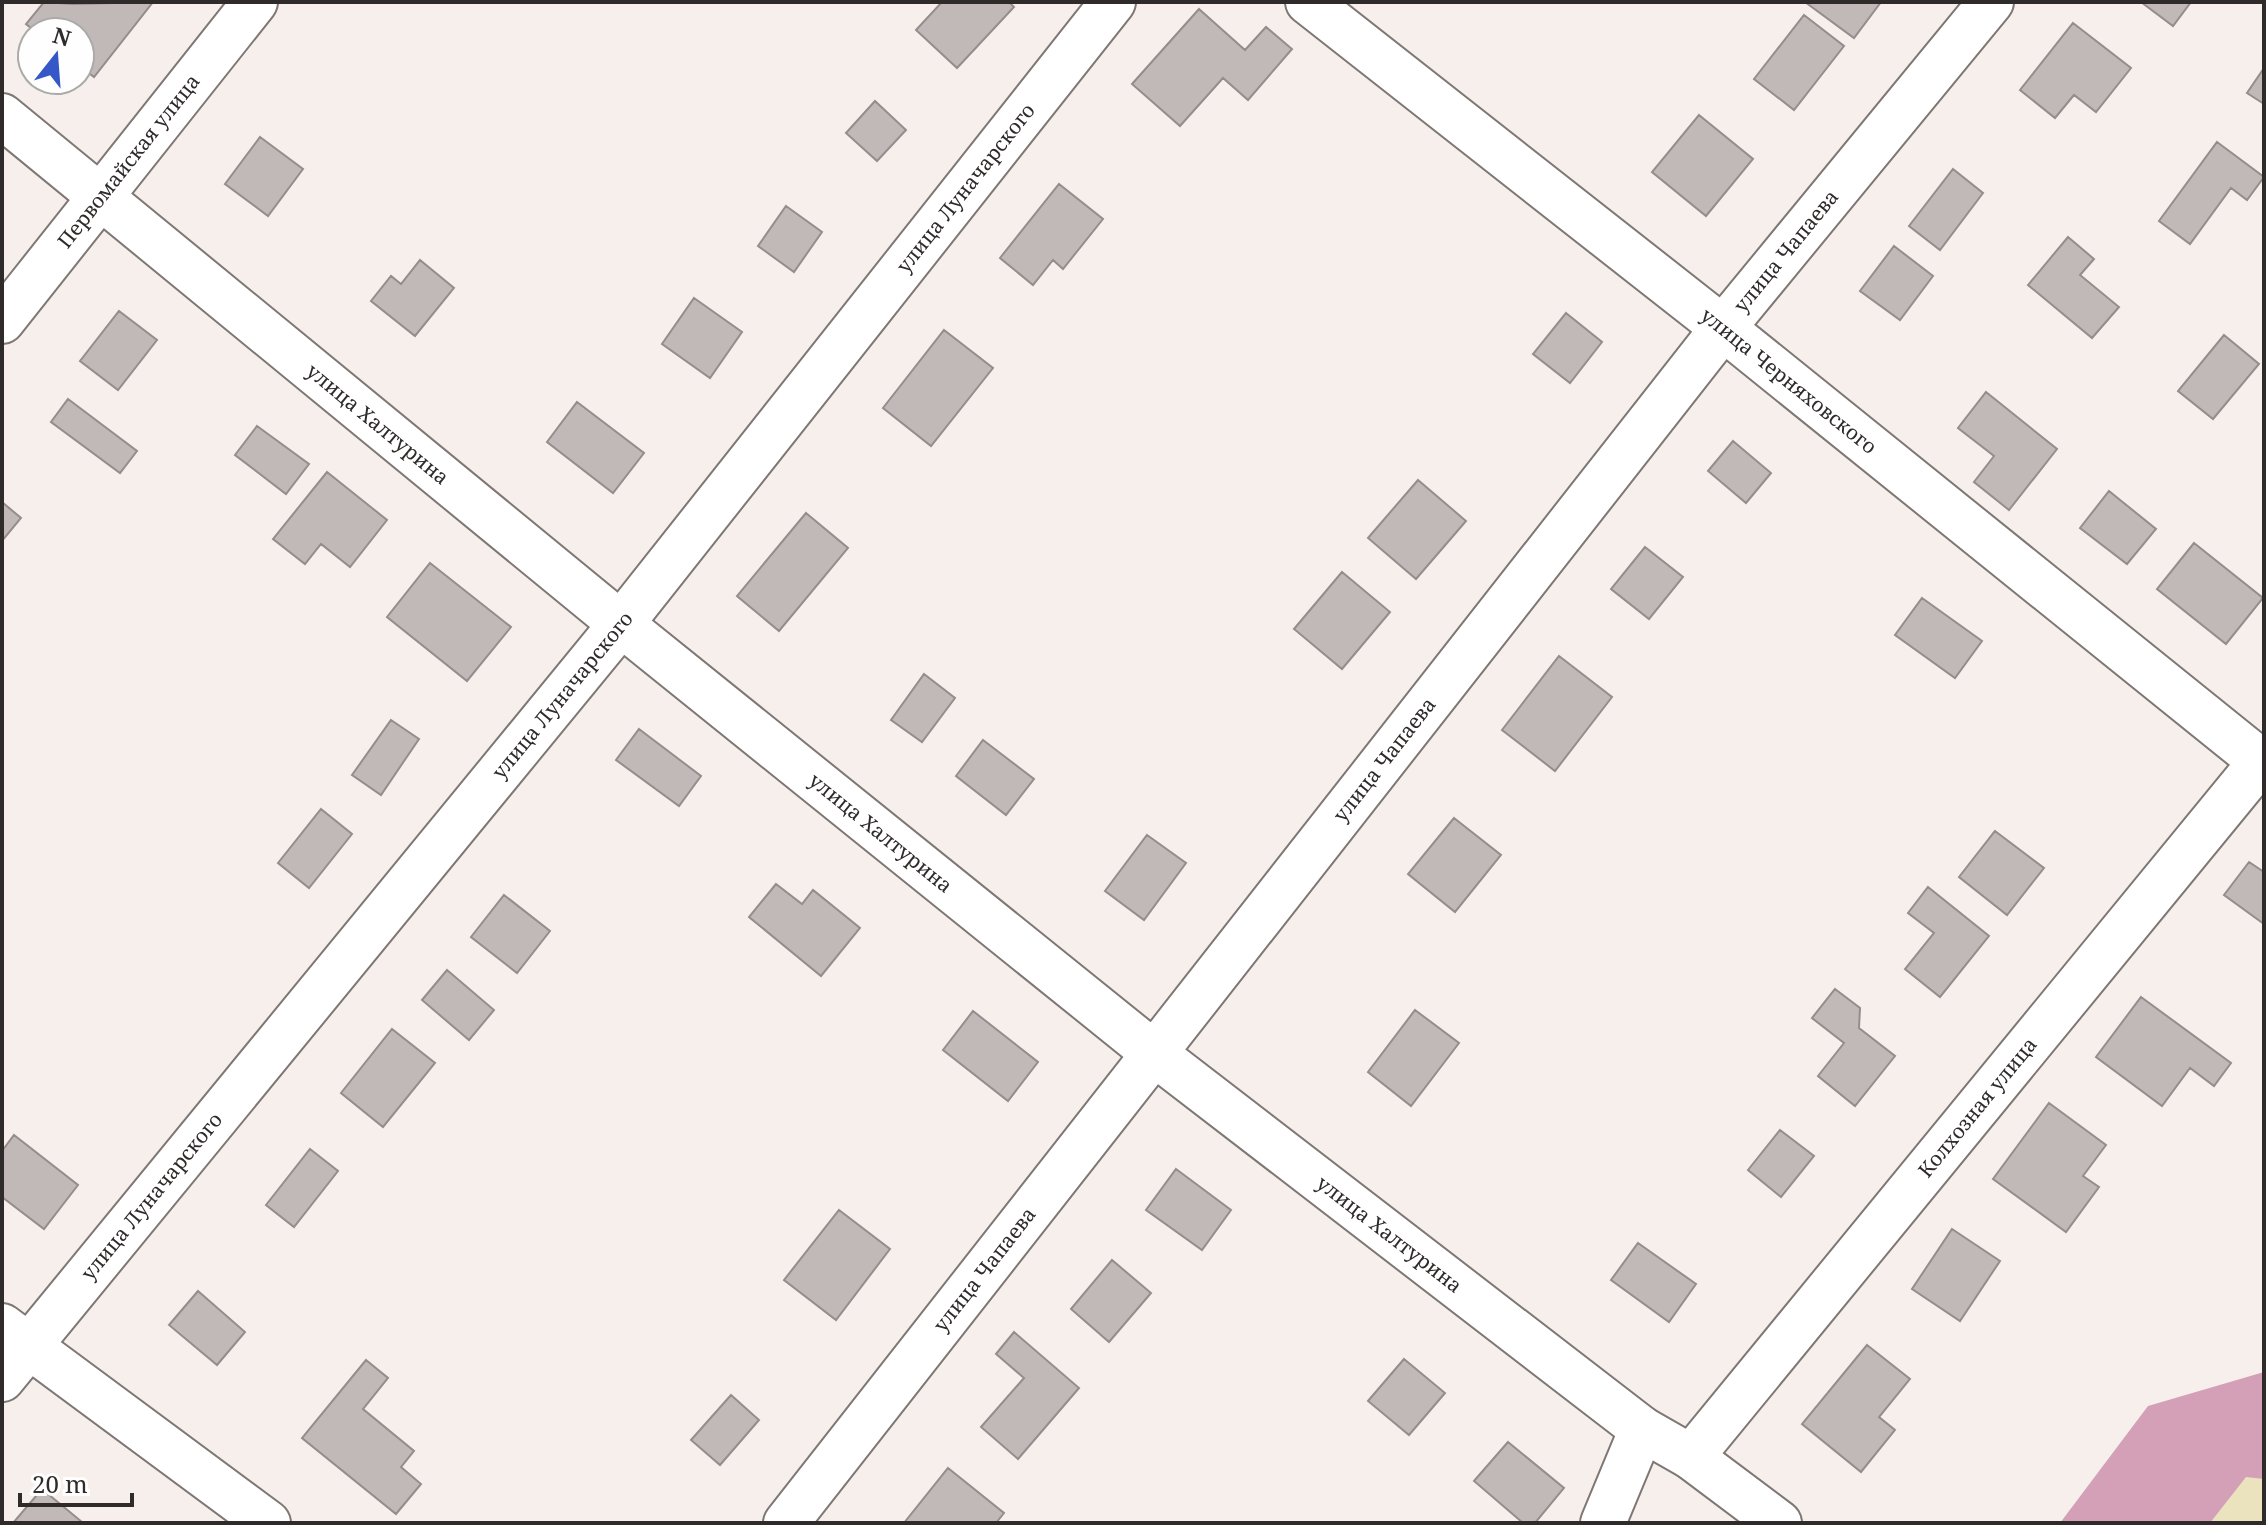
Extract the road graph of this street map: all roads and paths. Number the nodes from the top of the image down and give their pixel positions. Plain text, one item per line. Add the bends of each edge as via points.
1 (255, 2) edge
2 (1113, 2) edge
3 (1308, 2) edge
4 (1991, 2) edge
5 (2, 116) edge
6 (101, 197) junction
7 (2, 321) edge
8 (1723, 328) junction
9 (621, 624) junction
10 (2263, 762) edge
11 (1155, 1054) junction
12 (10, 1350) edge
13 (1642, 1429) junction
14 (1691, 1457) junction
15 (268, 1523) edge
16 (786, 1523) edge
17 (1603, 1523) edge
18 (1779, 1523) edge

1 - 6 street, Первомайская улица
2 - 9 street, улица Луначарского
3 - 8 street, улица Черняховского
4 - 8 street, улица Чапаева
5 - 6 street, улица Халтурина
6 - 7 street, Первомайская улица
6 - 9 street, улица Халтурина
8 - 10 street, улица Черняховского
8 - 11 street, улица Чапаева
9 - 11 street, улица Халтурина
9 - 12 street, улица Луначарского
10 - 14 street, Колхозная улица
11 - 13 street, улица Халтурина
11 - 16 street, улица Чапаева
12 - 15 street
13 - 14 street, улица Халтурина
13 - 17 street
14 - 18 street, улица Халтурина

